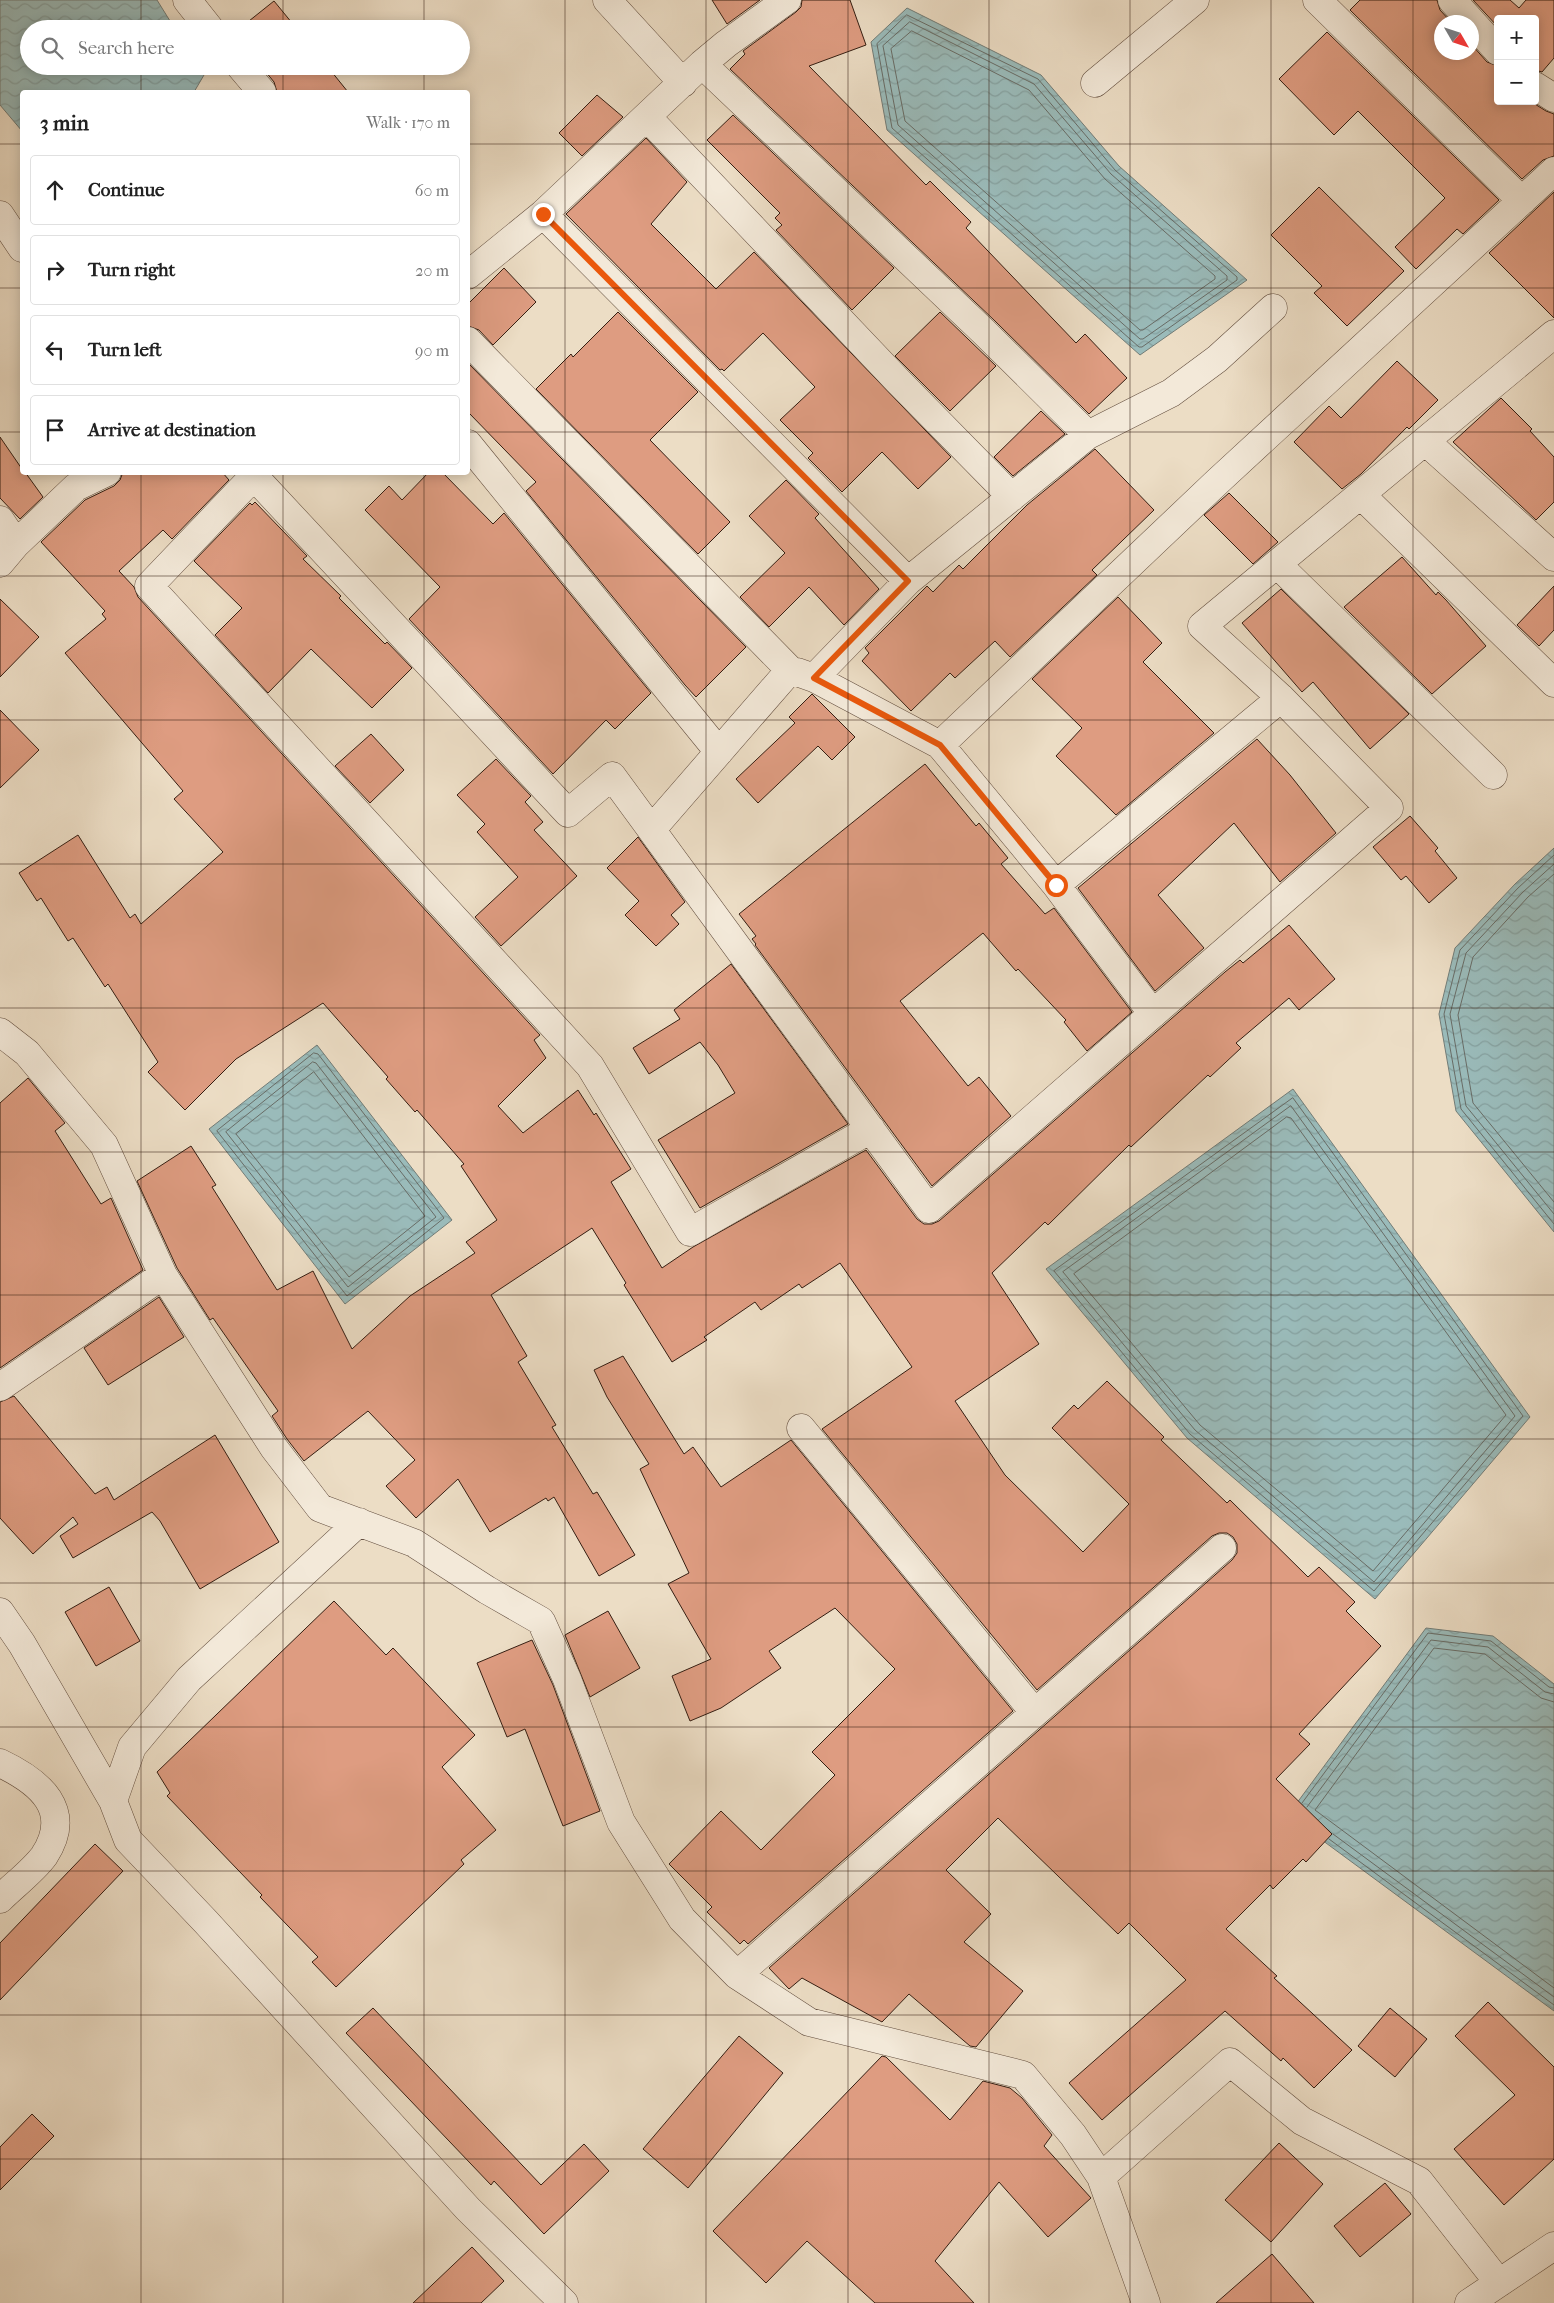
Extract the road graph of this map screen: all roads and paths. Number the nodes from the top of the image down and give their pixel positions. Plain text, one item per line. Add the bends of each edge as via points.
1 (187, 0) edge
2 (607, 0) edge
3 (787, 0) edge
4 (1195, 0) edge
5 (1317, 0) edge
6 (1452, 0) edge
7 (203, 20) edge
8 (1494, 47) edge
9 (693, 74) junction
10 (248, 75) edge
11 (1095, 84) dead end
12 (1539, 89) edge
13 (260, 90) edge
14 (1554, 98) edge
15 (647, 117) junction
16 (1554, 171) edge
17 (1522, 201) junction
18 (543, 214) junction
19 (0, 216) edge
20 (20, 245) edge
21 (470, 273) edge
22 (1273, 308) dead end
23 (1554, 334) edge
24 (470, 343) edge
25 (1088, 435) junction
26 (1425, 441) junction
27 (470, 446) edge
28 (101, 475) edge
29 (251, 475) edge
30 (1361, 494) junction
31 (1012, 497) junction
32 (0, 520) edge
33 (8, 553) edge
34 (1554, 557) edge
35 (1277, 564) junction
36 (908, 581) junction
37 (802, 674) junction
38 (1554, 684) edge
39 (1281, 698) junction
40 (940, 745) junction
41 (719, 752) junction
42 (1492, 775) dead end
43 (652, 829) junction
44 (1056, 885) junction
45 (1153, 1014) junction
46 (0, 1032) edge
47 (871, 1129) junction
48 (163, 1275) junction
49 (0, 1386) edge
50 (801, 1428) dead end
51 (359, 1522) junction
52 (1222, 1548) dead end
53 (0, 1612) edge
54 (1034, 1712) junction
55 (0, 1764) edge
56 (114, 1801) junction
57 (0, 1899) edge
58 (737, 1975) junction
59 (1101, 2177) junction
60 (1554, 2246) edge
61 (1499, 2283) junction
62 (564, 2303) edge
63 (1146, 2303) edge
64 (1469, 2303) edge

1 - 7 street
2 - 9 street
3 - 9 street via 726,44
4 - 11 street
5 - 17 street
6 - 8 street
9 - 15 street
9 - 25 street via 977,325
10 - 13 street
12 - 14 street
15 - 18 street
15 - 31 street via 898,382
16 - 17 street
17 - 40 street via 1217,482
18 - 21 street
18 - 36 street
19 - 20 street
22 - 25 street via 1217,359 1172,393
23 - 26 street
24 - 37 street
25 - 31 street
26 - 30 street
26 - 34 street
27 - 41 street
28 - 33 street via 76,487
29 - 43 street via 568,813 612,776
29 - 47 street via 149,586 590,1066 690,1232
30 - 35 street
30 - 38 street
31 - 36 street
32 - 33 street
35 - 39 street via 1202,626
35 - 42 street
36 - 37 street
37 - 40 street
37 - 41 street
39 - 44 street
39 - 45 street via 1389,808
40 - 44 street
41 - 43 street
43 - 47 street
44 - 45 street
45 - 47 street via 929,1209
46 - 48 street via 27,1053 104,1145
48 - 49 street
48 - 51 street via 274,1448 320,1508
50 - 54 street
51 - 56 street via 189,1679 132,1747
51 - 58 street via 414,1543 541,1622 567,1679 621,1822 682,1919
52 - 54 street
53 - 56 street
54 - 58 street
55 - 57 street via 26,1776 54,1806 56,1830 43,1856
56 - 62 street via 128,1840 468,2209
58 - 59 street via 810,2022 1023,2075 1073,2135
59 - 61 street via 1230,2062 1302,2121 1418,2181
59 - 63 street
60 - 61 street
61 - 64 street

